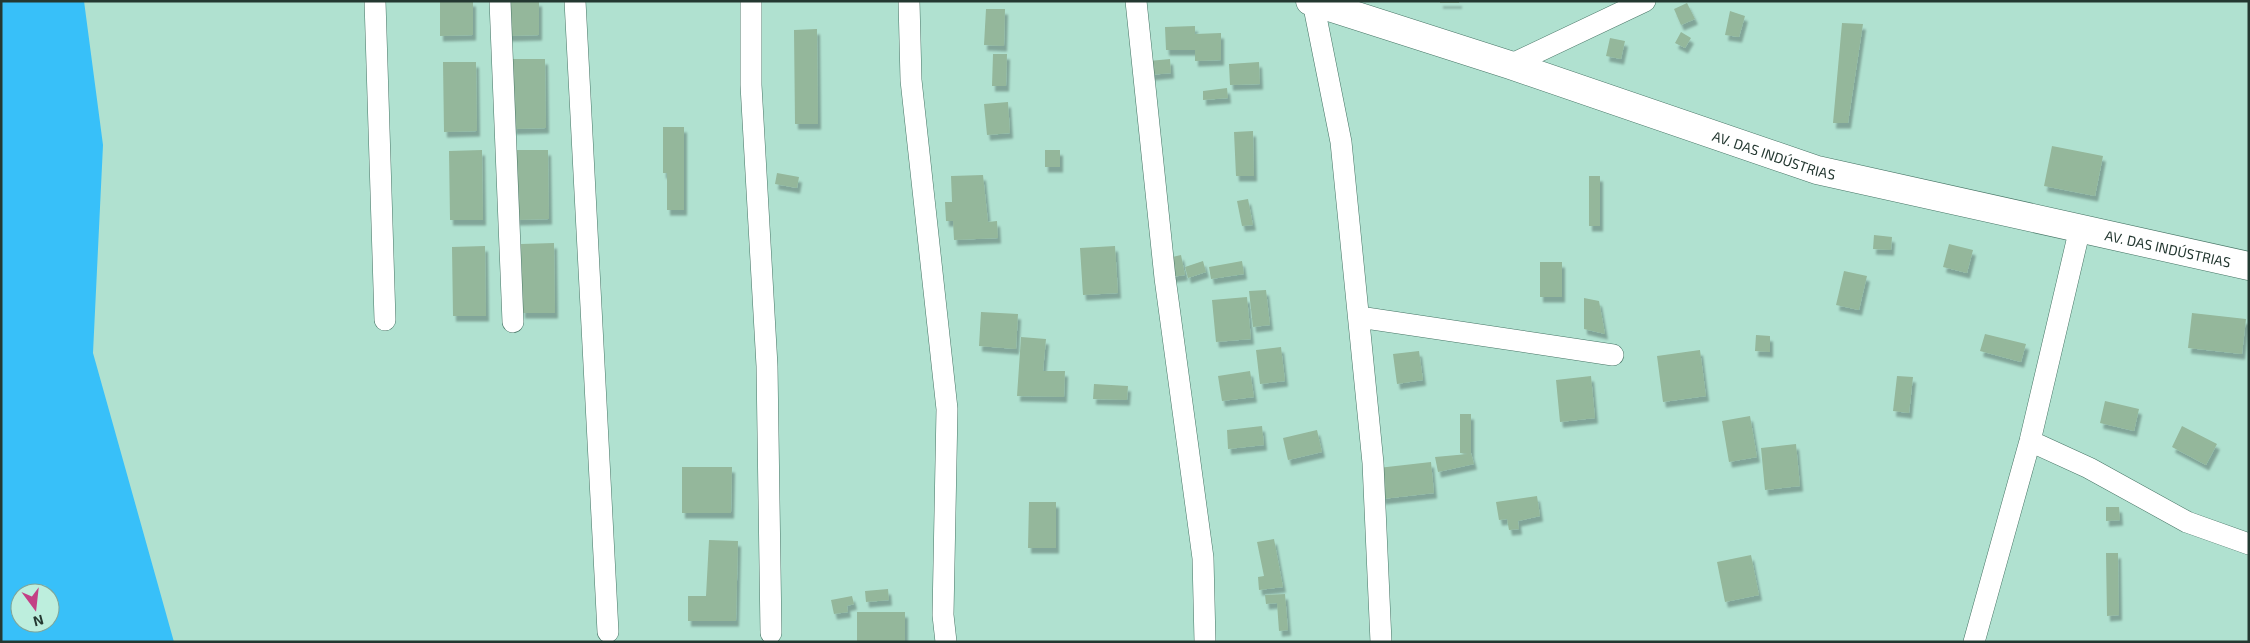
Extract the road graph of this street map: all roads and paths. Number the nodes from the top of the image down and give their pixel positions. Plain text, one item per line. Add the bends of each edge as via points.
1 (375, 1) edge
2 (500, 1) edge
3 (575, 1) edge
4 (751, 1) edge
5 (908, 1) edge
6 (1136, 1) edge
7 (1645, 1) edge
8 (1311, 2) edge
9 (1510, 65) junction
10 (2080, 228) junction
11 (2249, 266) edge
12 (1359, 316) junction
13 (385, 320) dead end
14 (513, 322) dead end
15 (1612, 355) dead end
16 (2030, 441) junction
17 (2249, 544) edge
18 (608, 632) dead end
19 (771, 633) dead end
20 (946, 642) edge
21 (1205, 642) edge
22 (1382, 642) edge
23 (1974, 642) edge

1 - 13 street
2 - 14 street
3 - 18 street
4 - 19 street via 751,84 767,366
5 - 20 street via 911,80 947,409 943,615
6 - 21 street via 1166,278 1203,558
7 - 9 street
8 - 9 street, AV. DAS INDÚSTRIAS
8 - 12 street via 1341,142
9 - 10 street, AV. DAS INDÚSTRIAS via 1816,170
10 - 11 street, AV. DAS INDÚSTRIAS
10 - 16 street
12 - 15 street
12 - 22 street via 1373,463
16 - 17 street via 2089,468 2187,522
16 - 23 street

